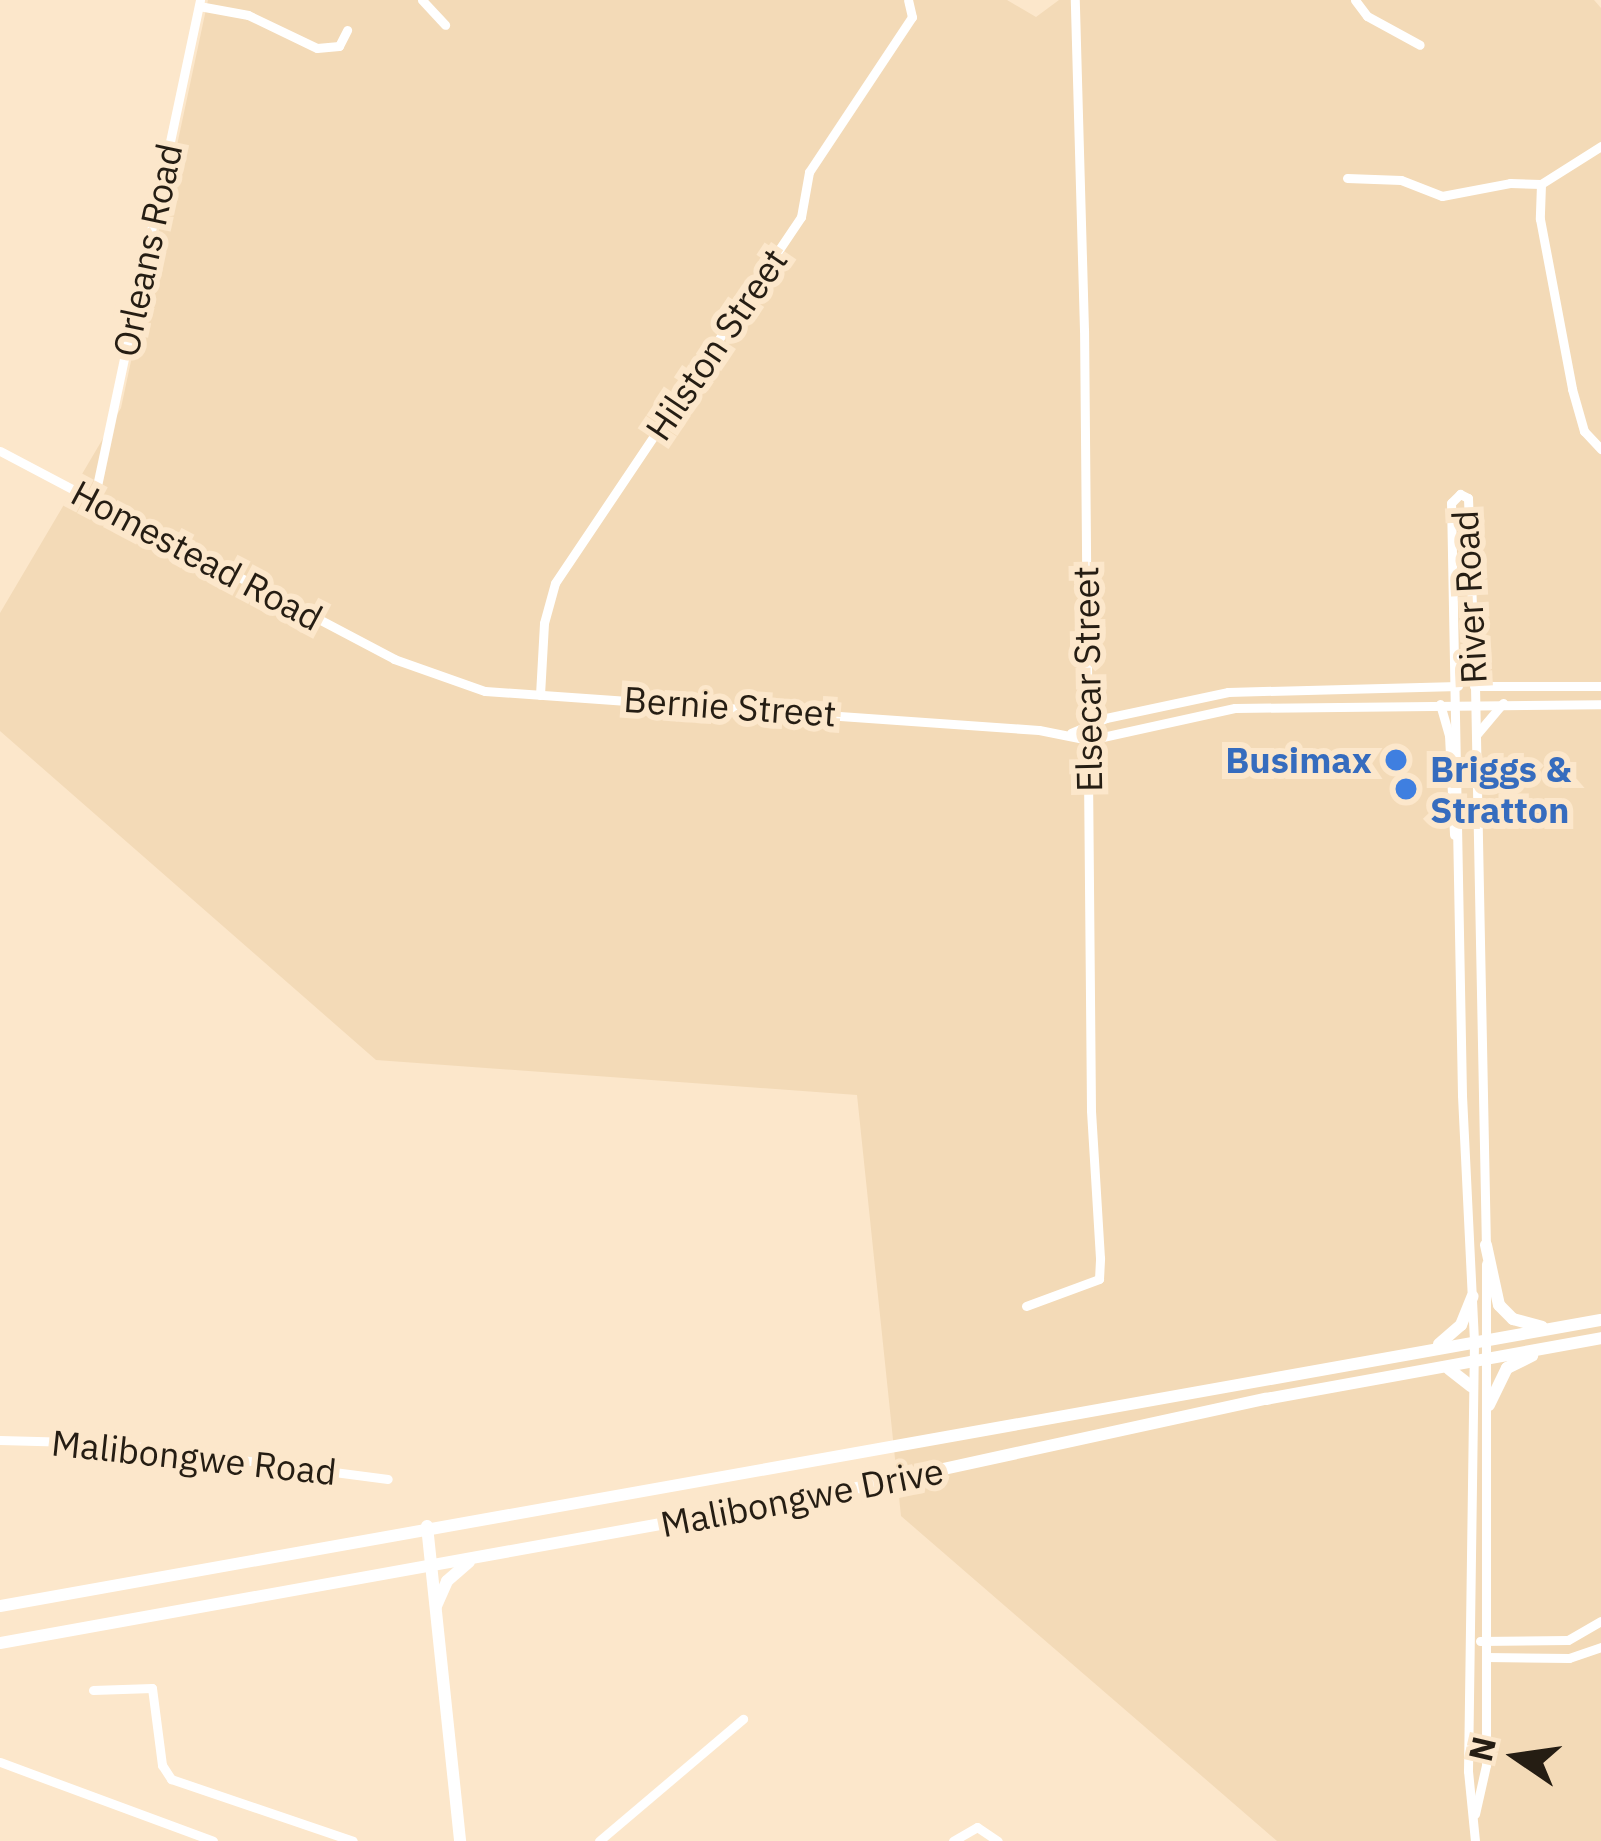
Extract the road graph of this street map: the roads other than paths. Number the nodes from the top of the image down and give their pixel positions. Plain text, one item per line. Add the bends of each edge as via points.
1 (422, 0) edge
2 (908, 0) edge
3 (1075, 0) edge
4 (1355, 0) edge
5 (199, 3) edge
6 (445, 25) dead end
7 (346, 30) dead end
8 (1420, 45) dead end
9 (1601, 146) edge
10 (1347, 178) dead end
11 (1541, 184) junction
12 (1601, 449) edge
13 (0, 451) edge
14 (94, 500) junction
15 (394, 659) joint
16 (1457, 686) junction
17 (1475, 686) junction
18 (1601, 686) edge
19 (540, 695) junction
20 (1458, 703) junction
21 (1475, 703) junction
22 (1503, 703) junction
23 (1440, 704) junction
24 (1601, 704) edge
25 (1089, 722) junction
26 (1071, 733) junction
27 (1475, 736) junction
28 (1089, 740) junction
29 (1458, 852) junction
30 (1486, 1245) junction
31 (1473, 1296) junction
32 (1026, 1306) dead end
33 (1601, 1320) edge
34 (1550, 1328) junction
35 (1601, 1338) edge
36 (1481, 1340) junction
37 (1555, 1346) junction
38 (1428, 1350) junction
39 (1481, 1360) junction
40 (1443, 1368) junction
41 (1471, 1386) junction
42 (1490, 1405) junction
43 (0, 1440) edge
44 (388, 1479) dead end
45 (427, 1526) junction
46 (475, 1557) junction
47 (430, 1566) junction
48 (0, 1606) edge
49 (434, 1611) junction
50 (1601, 1621) edge
51 (1486, 1641) junction
52 (0, 1643) edge
53 (1468, 1643) junction
54 (1601, 1647) edge
55 (1487, 1657) junction
56 (1468, 1658) junction
57 (94, 1690) dead end
58 (743, 1719) dead end
59 (0, 1762) edge
60 (1475, 1814) junction
61 (462, 1838) edge
62 (213, 1841) edge
63 (352, 1841) edge
64 (599, 1841) edge
65 (953, 1841) edge
66 (998, 1841) edge
67 (1475, 1841) edge

1 - 6 street
2 - 19 street, Hilston Street via 911,17 809,172 801,217 553,586
3 - 25 street, Elsecar Street
4 - 8 street via 1367,16
5 - 7 street via 248,15 317,48 339,46
5 - 14 street, Orleans Road
9 - 11 street
10 - 11 street via 1401,180 1442,196
11 - 12 street via 1540,232 1572,388 1584,431
13 - 14 street, Homestead Road
14 - 15 street, Homestead Road
15 - 19 street, Bernie Street via 472,689
16 - 17 street
16 - 17 street, River Road via 1451,503 1460,494 1468,498
16 - 20 street, River Road
16 - 25 street via 1238,691
17 - 18 street
17 - 21 street, River Road
19 - 26 street, Bernie Street
20 - 21 street
20 - 23 street
20 - 29 street, River Road
21 - 22 street
21 - 27 street, River Road
22 - 24 street
22 - 27 street
23 - 28 street via 1234,708
23 - 29 street
25 - 26 street
25 - 28 street, Elsecar Street
26 - 28 street, Bernie Street
27 - 30 street, River Road
28 - 32 street, Elsecar Street via 1099,1279
29 - 31 street, River Road
30 - 34 main road via 1498,1305 1513,1319
30 - 36 street, River Road
31 - 36 street, River Road
31 - 38 main road via 1457,1330
33 - 34 main road, Malibongwe Drive
34 - 36 main road, Malibongwe Drive
35 - 37 main road, Malibongwe Drive
36 - 38 main road, Malibongwe Drive
36 - 39 street, River Road
37 - 39 main road, Malibongwe Drive
37 - 42 main road via 1507,1369
38 - 45 main road, Malibongwe Drive
39 - 40 main road, Malibongwe Drive
39 - 41 street, River Road
39 - 42 street, River Road
40 - 41 main road
40 - 46 main road, Malibongwe Drive
41 - 53 street, River Road
42 - 51 street, River Road
43 - 44 street, Malibongwe Road via 111,1443
45 - 47 main road
45 - 48 main road, Malibongwe Drive
46 - 47 main road, Malibongwe Drive
46 - 49 main road via 447,1580
47 - 49 main road
47 - 52 main road, Malibongwe Drive
49 - 61 main road
50 - 51 street via 1568,1640
51 - 53 street
51 - 55 street, River Road
53 - 56 street, River Road
54 - 55 street via 1569,1658
55 - 56 street
55 - 60 street, River Road via 1486,1765
56 - 60 street, River Road
57 - 63 street via 152,1688 162,1766 171,1779
58 - 64 street
59 - 62 street
60 - 67 street
65 - 66 street via 977,1827

